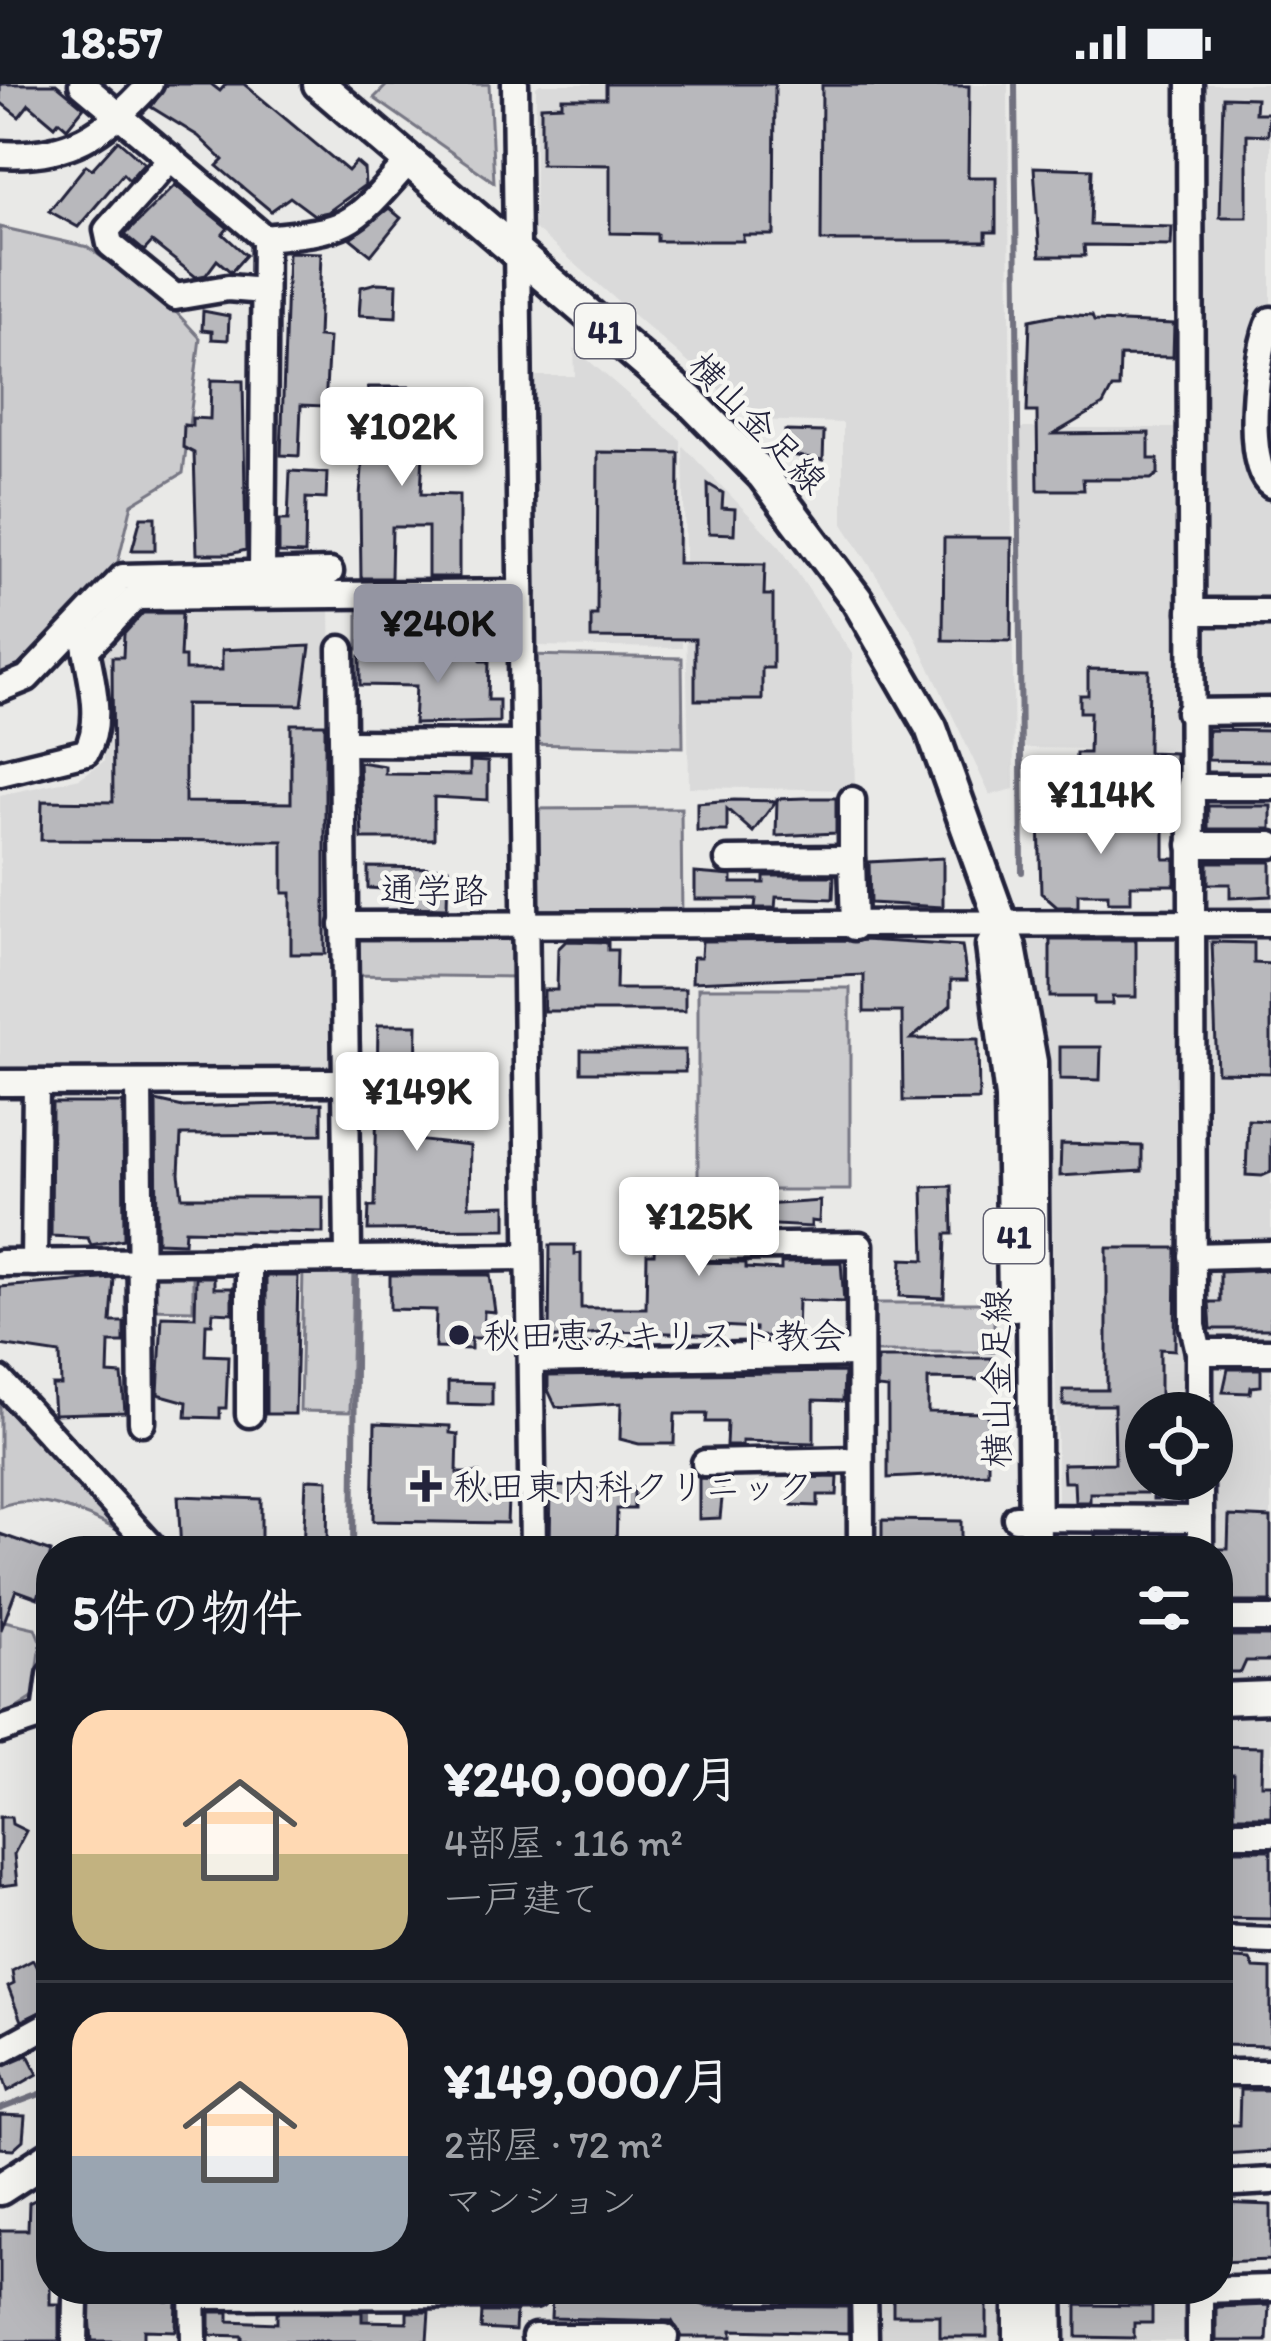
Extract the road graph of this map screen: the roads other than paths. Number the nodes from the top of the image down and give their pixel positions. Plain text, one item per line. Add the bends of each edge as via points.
1 (82, 84) edge
2 (150, 84) edge
3 (515, 84) edge
4 (1190, 84) edge
5 (332, 88) edge
6 (121, 116) junction
7 (0, 154) edge
8 (171, 158) junction
9 (408, 162) junction
10 (265, 238) junction
11 (520, 261) junction
12 (264, 291) junction
13 (1271, 320) edge
14 (1271, 485) edge
15 (330, 572) dead end
16 (262, 573) junction
17 (521, 593) junction
18 (1190, 612) junction
19 (1271, 612) edge
20 (84, 638) junction
21 (340, 649) dead end
22 (0, 689) edge
23 (1271, 711) edge
24 (1189, 712) junction
25 (343, 742) junction
26 (522, 744) junction
27 (0, 772) edge
28 (1271, 787) edge
29 (1191, 795) junction
30 (852, 800) dead end
31 (1074, 801) dead end
32 (1191, 845) junction
33 (1271, 845) edge
34 (852, 859) junction
35 (728, 860) dead end
36 (524, 922) junction
37 (854, 923) junction
38 (997, 923) junction
39 (1271, 923) edge
40 (1189, 924) junction
41 (343, 925) junction
42 (36, 1082) junction
43 (0, 1083) edge
44 (139, 1083) junction
45 (343, 1091) junction
46 (706, 1247) dead end
47 (1271, 1254) edge
48 (1192, 1256) junction
49 (348, 1257) junction
50 (529, 1257) junction
51 (141, 1258) junction
52 (249, 1259) junction
53 (0, 1263) edge
54 (34, 1263) junction
55 (1199, 1352) junction
56 (1271, 1352) edge
57 (858, 1354) junction
58 (532, 1360) junction
59 (0, 1380) edge
60 (1199, 1392) edge
61 (249, 1414) dead end
62 (142, 1422) dead end
63 (860, 1460) junction
64 (704, 1462) dead end
65 (1200, 1500) edge
66 (1026, 1518) junction
67 (1200, 1519) junction
68 (142, 1536) edge
69 (533, 1536) edge
70 (861, 1536) edge
71 (1021, 1536) edge
72 (1031, 1536) edge
73 (1200, 1536) edge
74 (1271, 1618) edge
75 (1233, 1619) edge
76 (1271, 1697) edge
77 (1233, 1698) edge
78 (36, 1718) edge
79 (0, 1730) edge
80 (1233, 1833) edge
81 (1271, 1833) edge
82 (1233, 1940) edge
83 (1271, 1941) edge
84 (36, 2031) edge
85 (0, 2051) edge
86 (1233, 2073) edge
87 (1271, 2073) edge
88 (36, 2166) edge
89 (1271, 2181) edge
90 (1233, 2183) edge
91 (0, 2189) edge
92 (1271, 2288) edge
93 (1233, 2289) edge
94 (76, 2304) edge
95 (193, 2304) edge
96 (534, 2304) edge
97 (864, 2304) edge
98 (1020, 2304) edge
99 (1047, 2304) edge
100 (1200, 2304) edge
101 (664, 2337) dead end
102 (535, 2339) edge
103 (76, 2341) edge
104 (194, 2341) edge
105 (865, 2341) edge
106 (1020, 2341) edge
107 (1048, 2341) edge
108 (1201, 2341) edge

1 - 6 street
2 - 6 street
3 - 11 street
4 - 18 street
5 - 9 main road, 横山金足線 / 41
6 - 7 street via 58,153
6 - 8 street
8 - 10 street
8 - 12 street via 107,230 110,244 175,297
9 - 10 street via 361,214 332,232
9 - 11 main road, 横山金足線 / 41
10 - 12 street
11 - 17 street
11 - 38 main road, 横山金足線 / 41 via 690,401 820,548 931,728
12 - 16 street
13 - 14 street via 1259,344 1256,464
15 - 16 street
16 - 20 street via 124,577
17 - 20 street via 136,597
17 - 26 street
18 - 19 street
18 - 24 street
20 - 22 street
20 - 27 street via 94,702 86,752
21 - 25 street
23 - 24 street
24 - 29 street
25 - 26 street
25 - 41 street
26 - 36 street
28 - 29 street
29 - 31 street
29 - 32 street
30 - 34 street
32 - 33 street
32 - 40 street
34 - 35 street
34 - 37 street
36 - 37 street, 通学路
36 - 41 street, 通学路
36 - 50 street
37 - 38 street, 通学路
38 - 40 street, 通学路
38 - 66 main road, 横山金足線 / 41 via 1014,966 1034,1102
39 - 40 street, 通学路
40 - 48 street
41 - 45 street
42 - 43 street
42 - 44 street
42 - 54 street
44 - 45 street
44 - 51 street
45 - 49 street
46 - 57 street via 860,1245
47 - 48 street
48 - 55 street
49 - 50 street
49 - 52 street
50 - 58 street
51 - 52 street
51 - 54 street
51 - 62 street
52 - 61 street
53 - 54 street
55 - 56 street
55 - 60 street
57 - 58 street
57 - 63 street
58 - 69 street
59 - 68 street
63 - 64 street
63 - 70 street
65 - 67 street
66 - 67 street
66 - 71 main road, 横山金足線 / 41
66 - 72 main road, 横山金足線 / 41
67 - 73 street
74 - 75 street
76 - 77 main road
78 - 79 street
80 - 81 street
82 - 83 street
84 - 85 street
86 - 87 street
88 - 91 main road
89 - 90 street
92 - 93 street
94 - 103 street
95 - 104 street
96 - 102 street
97 - 105 street
98 - 106 main road
99 - 107 main road
100 - 108 street
101 - 102 street

